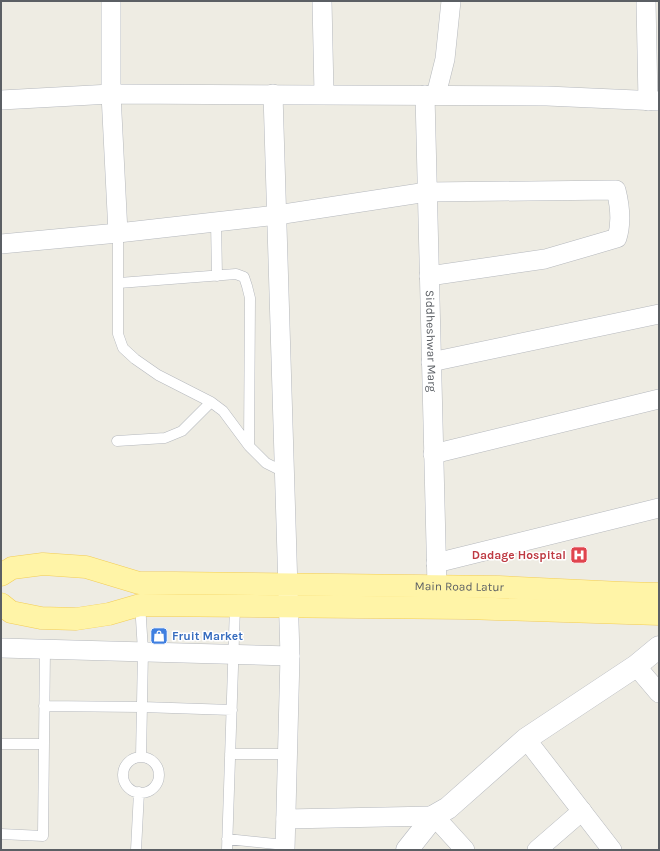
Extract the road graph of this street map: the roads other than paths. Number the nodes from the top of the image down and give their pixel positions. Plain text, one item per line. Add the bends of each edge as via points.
1 (111, 1) edge
2 (322, 1) edge
3 (451, 1) edge
4 (646, 1) edge
5 (111, 94) junction
6 (273, 94) junction
7 (324, 94) junction
8 (430, 95) junction
9 (1, 100) edge
10 (653, 101) edge
11 (427, 192) junction
12 (277, 215) junction
13 (216, 221) junction
14 (118, 233) junction
15 (1, 244) edge
16 (217, 276) junction
17 (429, 276) junction
18 (119, 283) junction
19 (659, 314) edge
20 (431, 362) junction
21 (659, 399) edge
22 (211, 402) junction
23 (117, 441) dead end
24 (249, 446) junction
25 (433, 454) junction
26 (284, 472) junction
27 (659, 508) edge
28 (436, 563) junction
29 (1, 575) edge
30 (139, 584) junction
31 (288, 584) junction
32 (437, 586) junction
33 (659, 594) edge
34 (1, 604) edge
35 (140, 605) junction
36 (235, 606) junction
37 (288, 606) junction
38 (659, 614) edge
39 (1, 648) edge
40 (659, 648) edge
41 (45, 649) junction
42 (143, 652) junction
43 (234, 654) junction
44 (290, 656) junction
45 (636, 666) junction
46 (659, 693) edge
47 (44, 706) junction
48 (142, 707) junction
49 (232, 710) junction
50 (526, 739) junction
51 (1, 744) edge
52 (44, 744) junction
53 (230, 754) junction
54 (288, 754) junction
55 (142, 757) junction
56 (139, 792) junction
57 (582, 811) junction
58 (434, 816) junction
59 (286, 819) junction
60 (1, 834) edge
61 (227, 839) junction
62 (285, 847) edge
63 (136, 850) edge
64 (227, 850) edge
65 (407, 850) edge
66 (465, 850) edge
67 (537, 850) edge
68 (612, 850) edge

1 - 5 street
2 - 7 street
3 - 8 street, Siddheshwar Marg via 445,59
4 - 10 street
5 - 6 street
5 - 9 street
5 - 14 street
6 - 7 street
6 - 12 street
7 - 8 street
8 - 10 street via 547,96
8 - 11 street, Siddheshwar Marg
11 - 12 street
11 - 17 street, Siddheshwar Marg
11 - 17 street via 616,190 621,227 617,238 545,258
12 - 13 street
12 - 26 street
13 - 14 street
13 - 16 lane
14 - 15 street
14 - 18 lane
16 - 18 lane
16 - 24 lane via 236,274 244,277 250,298
17 - 20 street, Siddheshwar Marg
18 - 22 lane via 118,334 123,348 158,375
19 - 20 street
20 - 25 street, Siddheshwar Marg
21 - 25 street
22 - 23 lane via 182,431 165,438
22 - 24 lane via 223,411
24 - 26 lane via 266,463
25 - 28 street, Siddheshwar Marg
26 - 31 street
27 - 28 street
28 - 32 street, Siddheshwar Marg
29 - 30 main road, Main Road Latur via 12,568 43,564 86,567
30 - 31 main road, Main Road Latur
30 - 35 lane
31 - 32 main road, Main Road Latur
31 - 37 street
32 - 33 main road, Main Road Latur
34 - 35 main road via 10,612 41,618 76,619 109,614
35 - 36 main road
35 - 42 lane
36 - 37 main road
36 - 43 lane
37 - 38 main road
37 - 44 street
39 - 41 street
40 - 45 main road
41 - 42 street
41 - 47 lane
42 - 43 street
42 - 48 lane
43 - 44 street
43 - 49 lane
44 - 54 street
45 - 46 street
45 - 50 main road
47 - 48 lane
47 - 52 lane
48 - 49 lane
48 - 55 lane
49 - 53 lane
50 - 57 street
50 - 58 main road via 448,808
51 - 52 lane
52 - 60 lane via 43,836
53 - 54 lane
53 - 61 lane
54 - 59 street
55 - 56 lane via 127,763 123,775 128,787
55 - 56 lane via 155,762 160,774 156,786 151,790
56 - 63 lane
57 - 67 street
57 - 68 street
58 - 59 street
58 - 65 main road
58 - 66 street
59 - 62 street
61 - 62 lane
61 - 64 lane

